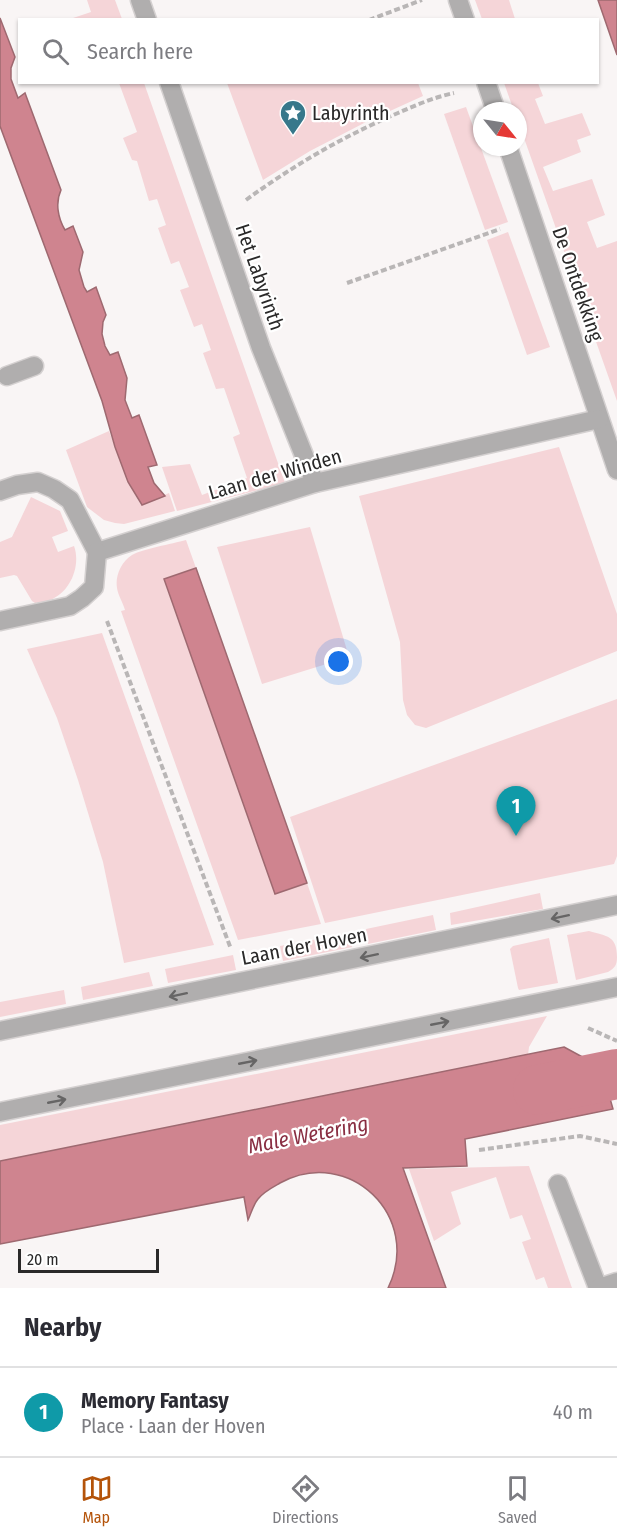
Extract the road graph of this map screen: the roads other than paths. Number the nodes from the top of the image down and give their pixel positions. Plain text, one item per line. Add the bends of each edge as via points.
1 (140, 0) edge
2 (458, 0) edge
3 (146, 18) edge
4 (464, 18) edge
5 (170, 84) edge
6 (487, 84) edge
7 (493, 102) edge
8 (511, 156) edge
9 (34, 366) dead end
10 (7, 376) dead end
11 (599, 419) junction
12 (617, 470) edge
13 (315, 483) junction
14 (0, 491) edge
15 (97, 552) junction
16 (0, 621) edge
17 (617, 905) edge
18 (617, 987) edge
19 (0, 1031) edge
20 (0, 1112) edge
21 (558, 1184) dead end
22 (617, 1282) edge
23 (599, 1288) edge

1 - 3 street
2 - 4 street
5 - 13 street, Het Labyrinth via 261,348
6 - 7 street
8 - 11 street, De Ontdekking
9 - 10 street
11 - 12 street, De Ontdekking
11 - 13 street, Laan der Winden
13 - 15 street, Laan der Winden
14 - 15 street via 39,482 54,489 70,500
15 - 16 street via 93,587 82,598 70,606
17 -> 19 street, Laan der Hoven
20 -> 18 street
21 - 23 street
22 - 23 street

